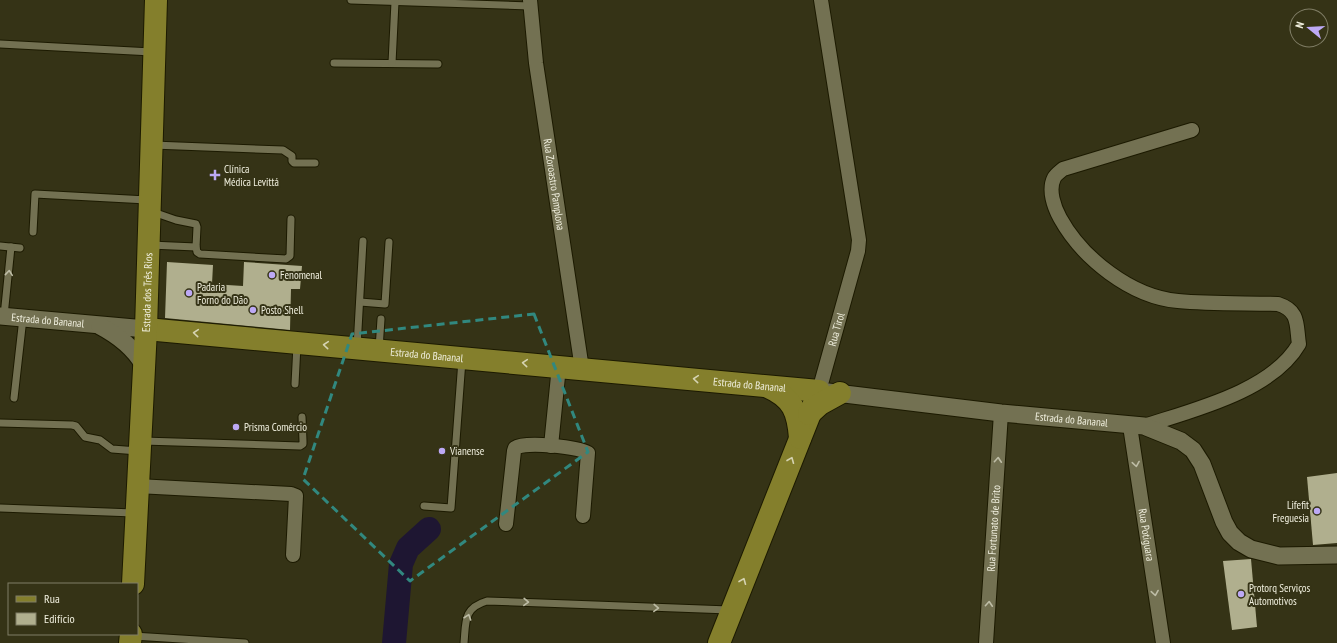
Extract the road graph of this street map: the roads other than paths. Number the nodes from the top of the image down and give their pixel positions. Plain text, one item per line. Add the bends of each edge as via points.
1 (156, 0) edge
2 (351, 0) edge
3 (821, 0) edge
4 (395, 2) junction
5 (530, 3) edge
6 (0, 44) edge
7 (154, 52) junction
8 (334, 62) dead end
9 (392, 63) junction
10 (438, 64) dead end
11 (1192, 130) dead end
12 (151, 145) junction
13 (314, 163) dead end
14 (149, 205) junction
15 (291, 219) dead end
16 (33, 232) dead end
17 (363, 241) dead end
18 (389, 242) dead end
19 (148, 245) junction
20 (0, 246) edge
21 (11, 247) junction
22 (196, 247) junction
23 (20, 248) dead end
24 (360, 302) junction
25 (2, 316) edge
26 (23, 318) junction
27 (381, 319) dead end
28 (96, 324) junction
29 (146, 329) junction
30 (297, 343) junction
31 (357, 348) junction
32 (379, 350) junction
33 (462, 358) junction
34 (143, 364) junction
35 (559, 366) junction
36 (582, 369) junction
37 (295, 384) dead end
38 (763, 385) junction
39 (818, 391) junction
40 (840, 393) junction
41 (14, 398) dead end
42 (1001, 413) junction
43 (809, 414) junction
44 (302, 416) dead end
45 (0, 423) edge
46 (1137, 426) junction
47 (800, 438) junction
48 (139, 446) junction
49 (551, 446) junction
50 (137, 486) junction
51 (424, 506) dead end
52 (0, 508) edge
53 (136, 513) junction
54 (583, 516) dead end
55 (506, 524) dead end
56 (293, 555) dead end
57 (1337, 555) edge
58 (133, 583) edge
59 (731, 610) junction
60 (131, 638) edge
61 (245, 643) edge
62 (464, 643) edge
63 (719, 643) edge
64 (986, 643) edge
65 (1163, 643) edge

1 - 7 main road, Estrada dos Três Rios
2 - 4 lane
3 - 39 street, Rua Tirol via 859,240
4 - 5 lane
4 - 9 lane
5 - 36 street, Rua Zoroastro Pamplona via 537,71
6 - 7 lane
7 - 12 main road, Estrada dos Três Rios
8 - 9 lane
9 - 10 lane
11 - 46 street via 1063,169 1054,178 1052,194 1056,210 1084,252 1114,276 1144,292 1177,302 1278,304 1288,307 1294,313 1299,344 1283,365 1252,387 1187,412
12 - 13 lane via 283,150 292,156 294,162
12 - 14 main road, Estrada dos Três Rios
14 - 16 lane via 35,194
14 - 19 main road, Estrada dos Três Rios
14 - 22 lane via 176,220 196,224
15 - 22 lane via 290,256 286,259 200,254
17 - 24 lane
18 - 24 lane via 386,304
19 - 22 lane
19 - 29 main road, Estrada dos Três Rios
20 - 21 lane
21 - 23 lane
25 -> 21 lane
24 - 31 lane
25 - 26 street, Estrada do Bananal
26 - 28 street, Estrada do Bananal
26 - 41 lane
27 - 32 lane
28 - 29 street, Estrada do Bananal
28 - 34 street, Estrada do Bananal via 126,343
30 -> 29 main road, Estrada do Bananal
29 - 34 main road, Estrada dos Três Rios
31 -> 30 main road, Estrada do Bananal
30 - 37 lane
31 - 32 main road, Estrada do Bananal
32 - 33 main road, Estrada do Bananal
35 -> 33 main road, Estrada do Bananal
33 - 51 lane via 451,508
34 - 48 main road, Estrada dos Três Rios
35 - 36 main road, Estrada do Bananal
35 - 49 street
38 -> 36 main road, Estrada do Bananal
38 - 39 main road, Estrada do Bananal
38 - 47 main road via 781,394 792,404 799,421
39 - 40 street, Estrada do Bananal
39 - 43 main road, Rua Tirol
40 - 42 street, Estrada do Bananal
40 - 43 main road via 820,404
42 - 46 street, Estrada do Bananal
64 -> 42 street, Rua Fortunato de Brito
43 - 47 main road, Rua Tirol
44 - 48 lane via 303,444 300,446
45 - 48 lane via 72,425 85,437 100,440 112,449
46 - 57 street, Estrada do Bananal via 1181,441 1193,450 1202,464 1227,528 1239,542 1251,549 1279,556
46 -> 65 street, Rua Potiguara
59 -> 47 main road, Rua Tirol
48 - 50 main road, Estrada dos Três Rios
49 - 54 street via 579,449 588,453
49 - 55 street via 522,445 515,448
50 - 53 main road, Estrada dos Três Rios
50 - 56 street via 296,496
52 - 53 lane
53 - 58 main road, Estrada dos Três Rios
62 -> 59 lane via 466,619 470,610 477,604 487,601
59 - 63 main road, Rua Tirol
60 - 61 lane

